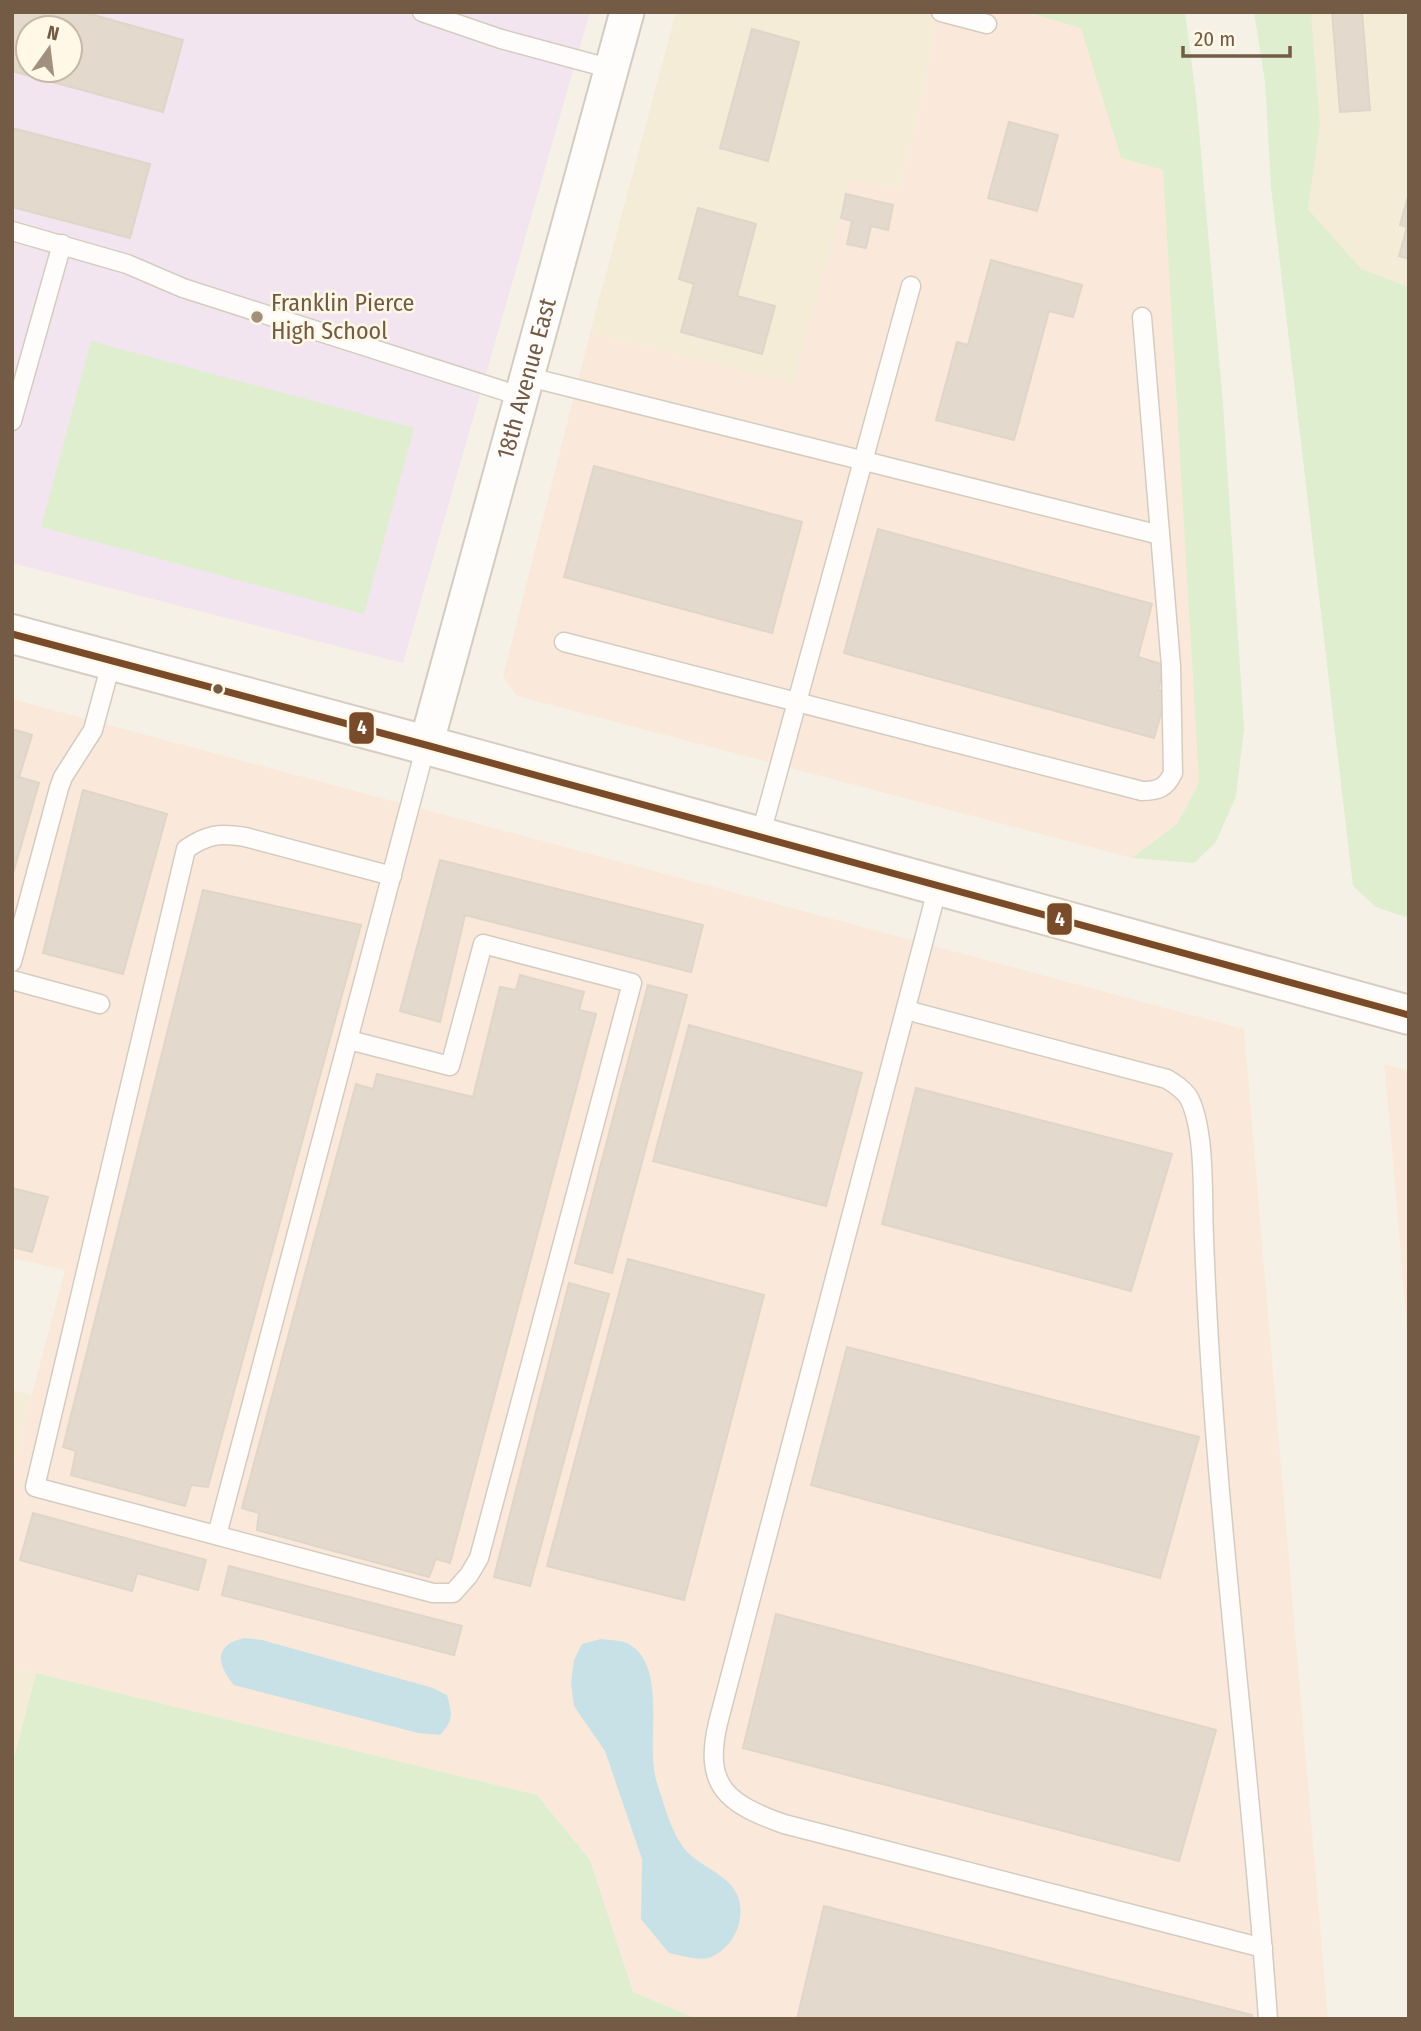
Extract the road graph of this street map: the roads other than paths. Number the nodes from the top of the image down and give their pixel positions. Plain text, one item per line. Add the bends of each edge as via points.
1 (422, 12) edge
2 (627, 12) edge
3 (942, 12) edge
4 (987, 24) dead end
5 (612, 69) junction
6 (12, 231) edge
7 (62, 244) junction
8 (911, 286) dead end
9 (1142, 317) dead end
10 (526, 387) junction
11 (12, 421) edge
12 (863, 461) junction
13 (1160, 535) junction
14 (12, 634) edge
15 (564, 642) dead end
16 (112, 660) junction
17 (797, 702) junction
18 (426, 744) junction
19 (760, 837) junction
20 (392, 876) junction
21 (938, 886) junction
22 (12, 962) edge
23 (12, 980) edge
24 (100, 1004) dead end
25 (906, 1010) junction
26 (1409, 1015) edge
27 (349, 1040) junction
28 (217, 1535) junction
29 (1263, 1948) junction
30 (1268, 2019) edge

1 - 5 lane
2 - 5 street, 18th Avenue East
3 - 4 lane
5 - 10 street, 18th Avenue East
6 - 7 lane
7 - 10 lane via 183,288
7 - 11 lane
8 - 12 lane
9 - 13 lane
10 - 12 lane
10 - 18 street, 18th Avenue East
12 - 13 lane
12 - 17 lane
13 - 17 lane via 1174,774 1168,785 1155,791
14 - 16 main road
15 - 17 lane
16 - 18 main road
16 - 22 lane via 93,730 59,788
17 - 19 lane
18 - 19 main road
18 - 20 lane
19 - 21 main road
20 - 27 lane
20 - 28 lane via 244,837 204,837 186,849 35,1487
21 - 25 lane
21 - 26 main road
23 - 24 lane
25 - 29 lane via 1167,1079 1190,1099 1201,1154 1206,1307 1222,1525
25 - 29 lane via 712,1746 713,1767 735,1801 784,1824
27 - 28 lane
27 - 28 lane via 450,1066 483,943 632,983 479,1558 470,1575 453,1593 433,1593
29 - 30 lane

